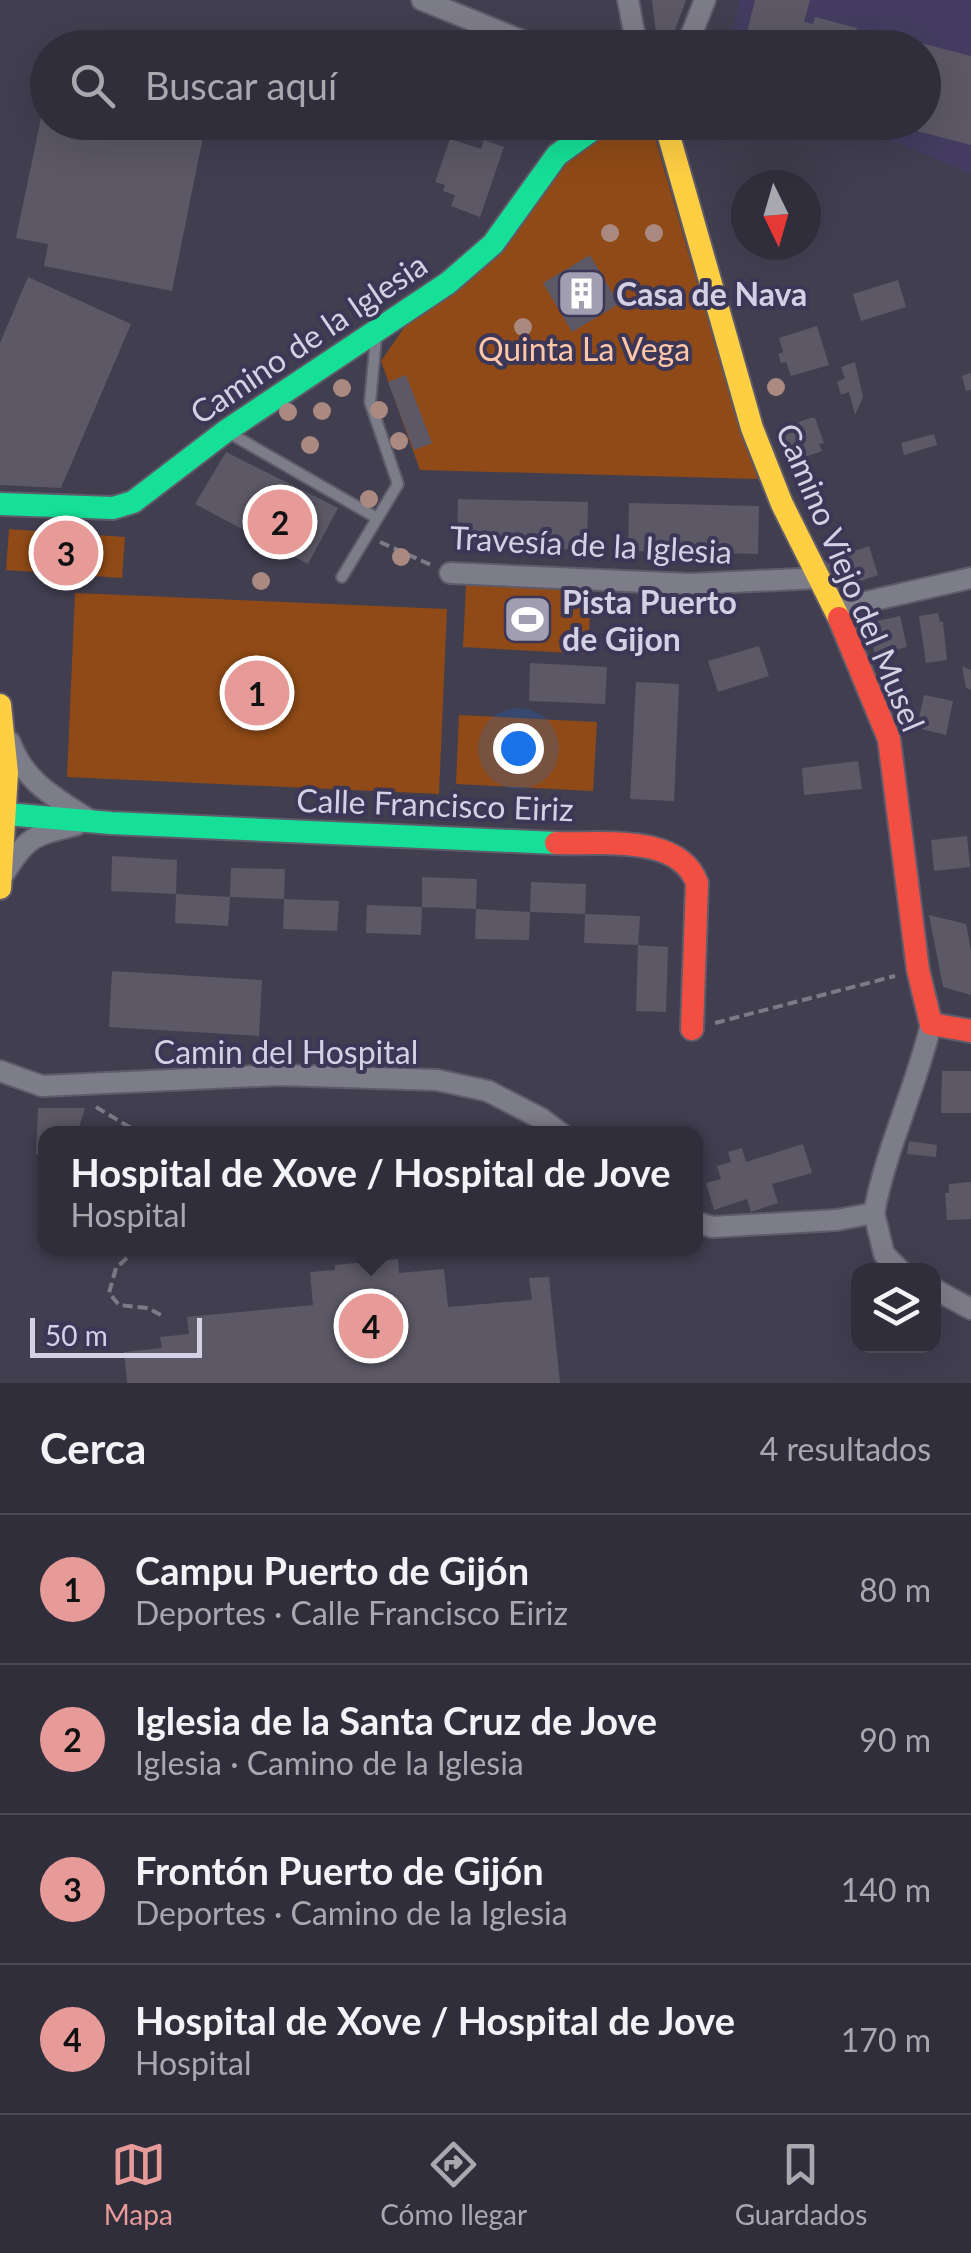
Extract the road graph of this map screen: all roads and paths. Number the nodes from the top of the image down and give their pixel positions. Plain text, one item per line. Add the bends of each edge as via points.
1 (422, 0) edge
2 (628, 0) edge
3 (704, 0) edge
4 (496, 30) edge
5 (634, 30) edge
6 (693, 30) edge
7 (578, 140) edge
8 (669, 140) edge
9 (377, 332) junction
10 (226, 431) junction
11 (0, 504) edge
12 (377, 518) junction
13 (366, 536) junction
14 (450, 574) joint
15 (342, 577) dead end
16 (819, 578) junction
17 (971, 578) edge
18 (836, 608) junction
19 (2, 716) edge
20 (6, 814) junction
21 (93, 822) junction
22 (1, 878) edge
23 (0, 888) edge
24 (918, 970) junction
25 (930, 1024) junction
26 (692, 1029) joint
27 (971, 1031) edge
28 (0, 1070) edge
29 (96, 1107) dead end
30 (128, 1126) edge
31 (552, 1126) edge
32 (874, 1213) junction
33 (703, 1224) edge
34 (129, 1256) edge
35 (893, 1263) edge
36 (941, 1293) edge
37 (971, 1309) edge
38 (160, 1315) dead end

1 - 4 street
2 - 5 street
3 - 6 street
7 - 9 street, Camino de la Iglesia via 557,155 493,244
8 - 16 street, Camino Viejo del Musel via 752,428
9 - 10 street, Camino de la Iglesia
9 - 12 lane via 370,402 398,484
10 - 11 street, Camino de la Iglesia via 132,502 113,508
10 - 12 lane
12 - 13 lane
13 - 14 path, Travesía de la Iglesia
13 - 15 lane
14 - 16 street, Travesía de la Iglesia via 690,584
16 - 18 street, Camino Viejo del Musel
17 - 18 street
18 - 24 street, Camino Viejo del Musel via 889,739
19 - 20 street
19 - 21 street via 18,764
20 - 21 street, Calle Francisco Eiriz
20 - 22 street
21 - 22 street via 32,836
21 - 26 street, Calle Francisco Eiriz via 660,848 692,866 697,883
22 - 23 street
24 - 25 street, Camino Viejo del Musel
24 - 26 path
25 - 27 street
25 - 32 street
28 - 31 street, Camin del Hospital via 42,1086 279,1075 437,1080 488,1090
29 - 30 path
32 - 33 street
32 - 35 street via 884,1254
34 - 38 path via 116,1268 109,1293 120,1305
36 - 37 street

